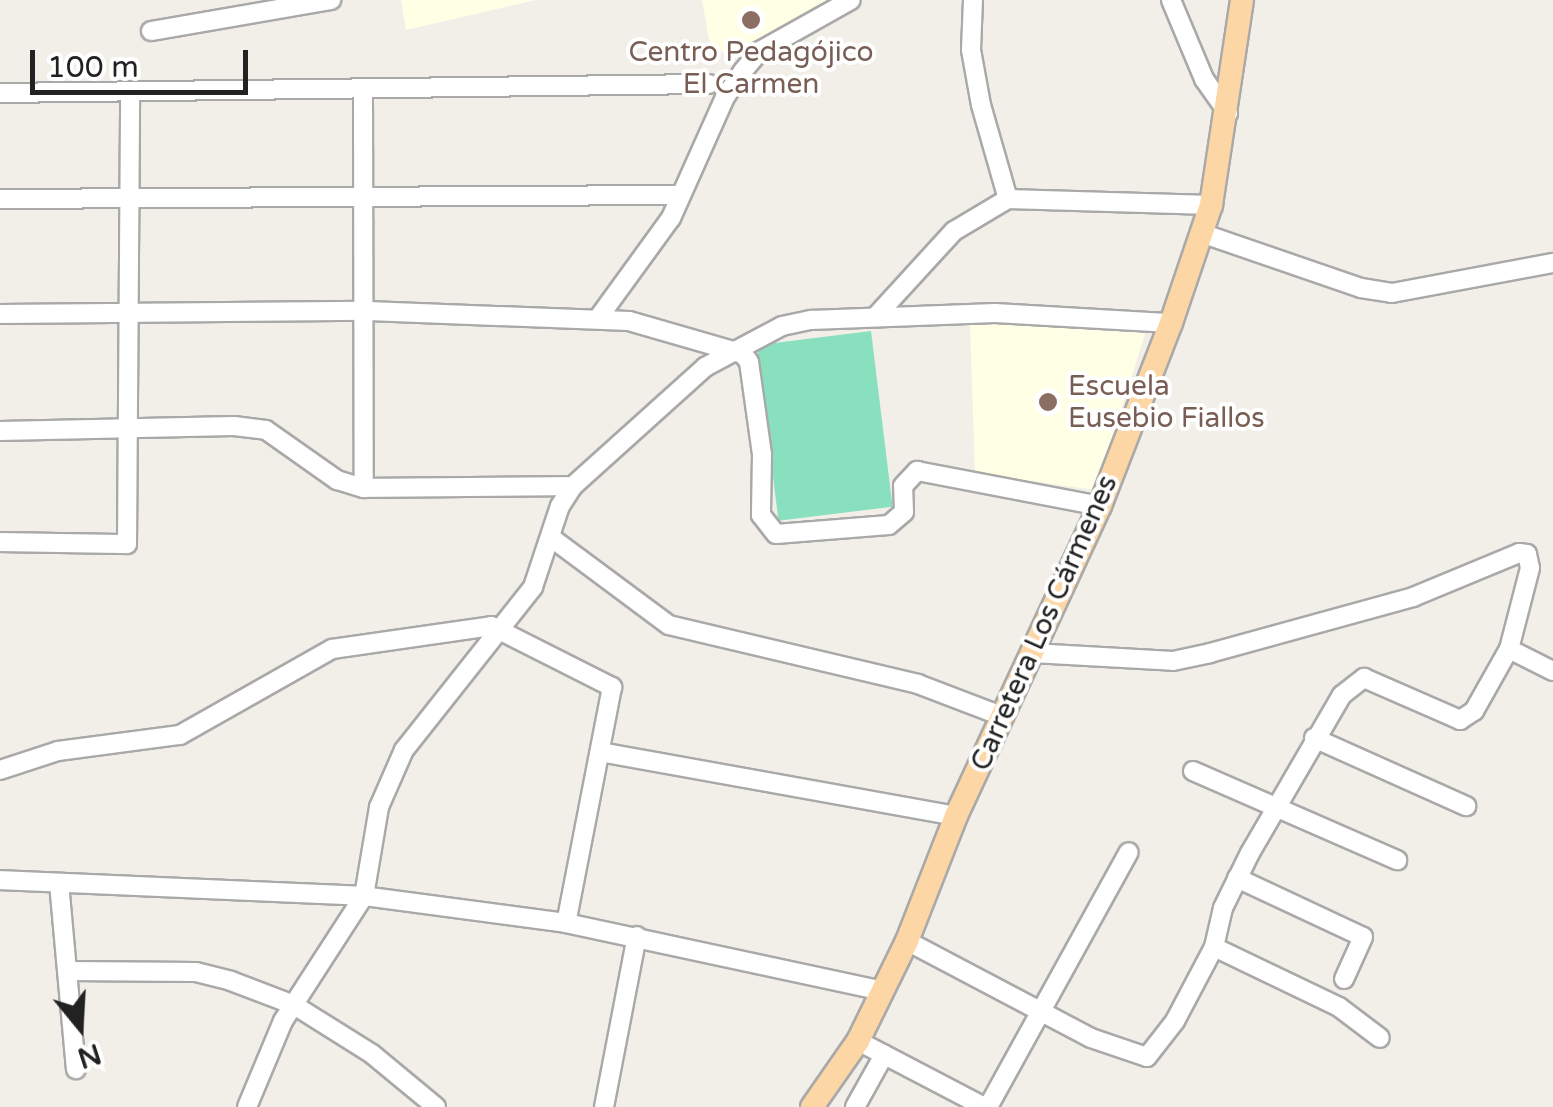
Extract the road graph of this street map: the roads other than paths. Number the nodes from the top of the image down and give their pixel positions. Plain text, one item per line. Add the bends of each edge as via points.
1 (331, 0) edge
2 (851, 0) edge
3 (973, 0) edge
4 (1170, 0) edge
5 (1242, 0) edge
6 (151, 31) dead end
7 (709, 84) dead end
8 (363, 90) junction
9 (0, 93) edge
10 (130, 93) junction
11 (1228, 113) junction
12 (367, 194) junction
13 (681, 195) junction
14 (132, 198) junction
15 (0, 199) edge
16 (1008, 199) junction
17 (1211, 205) junction
18 (1204, 234) junction
19 (1553, 265) edge
20 (368, 311) junction
21 (0, 314) edge
22 (128, 314) junction
23 (878, 315) junction
24 (599, 317) junction
25 (1170, 323) junction
26 (731, 350) junction
27 (132, 426) junction
28 (0, 431) edge
29 (573, 486) junction
30 (364, 488) junction
31 (1100, 506) junction
32 (553, 538) junction
33 (0, 542) edge
34 (501, 630) junction
35 (1509, 649) junction
36 (1032, 652) junction
37 (1553, 672) edge
38 (1002, 716) junction
39 (1314, 738) junction
40 (600, 752) junction
41 (0, 770) edge
42 (1193, 772) dead end
43 (1466, 806) dead end
44 (1273, 810) junction
45 (956, 816) junction
46 (1129, 852) dead end
47 (1397, 860) dead end
48 (1237, 878) junction
49 (0, 880) edge
50 (58, 883) junction
51 (364, 896) junction
52 (566, 923) junction
53 (637, 936) junction
54 (906, 940) junction
55 (1214, 947) junction
56 (68, 972) junction
57 (1344, 979) dead end
58 (882, 991) junction
59 (294, 1004) junction
60 (1038, 1010) junction
61 (1380, 1038) dead end
62 (858, 1042) junction
63 (884, 1055) junction
64 (76, 1069) dead end
65 (247, 1107) edge
66 (436, 1107) edge
67 (604, 1107) edge
68 (812, 1107) edge
69 (855, 1107) edge
70 (986, 1107) edge

1 - 6 street
2 - 13 street via 760,51 724,96
3 - 16 street via 971,50 990,152
4 - 11 street via 1204,79
5 - 11 main road, Carretera Los Cármenes
7 - 8 street
8 - 10 street
8 - 12 street
9 - 10 street
10 - 14 street
11 - 17 main road, Carretera Los Cármenes
12 - 13 street
12 - 14 street
12 - 20 street
13 - 24 street
14 - 15 street
14 - 22 street
16 - 17 street
16 - 23 street via 954,231
17 - 18 main road, Carretera Los Cármenes
18 - 19 street via 1392,293
18 - 25 main road, Carretera Los Cármenes
20 - 22 street
20 - 24 street
20 - 30 street
21 - 22 street
22 - 27 street
23 - 25 street via 995,313
23 - 26 street via 782,326
24 - 26 street
25 - 31 main road, Carretera Los Cármenes
26 - 29 street
26 - 31 street via 748,362 762,454 761,515 776,534 888,525 904,512 903,486 917,471
27 - 28 street
27 - 30 street via 266,430 337,480
27 - 33 street via 127,544
29 - 30 street
29 - 32 street
31 - 36 main road, Carretera Los Cármenes
32 - 34 street via 533,587
32 - 38 street via 668,625 918,684
34 - 40 street via 608,680 612,694
34 - 41 street via 332,649 180,734 58,751
34 - 51 street via 404,750 379,806
35 - 36 street via 1528,554 1413,597 1210,653 1173,660
35 - 37 street
35 - 39 street via 1468,718 1364,678 1342,694
36 - 38 main road, Carretera Los Cármenes
38 - 45 main road, Carretera Los Cármenes
39 - 43 street
39 - 44 street
40 - 45 street
40 - 52 street
42 - 44 street
44 - 47 street
44 - 48 street
45 - 54 main road, Carretera Los Cármenes
46 - 60 street
48 - 55 street
48 - 57 street via 1363,937
49 - 50 street
50 - 51 street
50 - 56 street
51 - 52 street
51 - 59 street
52 - 53 street
53 - 58 street
53 - 67 street
54 - 58 main road, Carretera Los Cármenes
54 - 60 street
55 - 60 street via 1175,1021 1146,1058
55 - 61 street via 1339,1007
56 - 59 street via 196,972
56 - 64 street via 68,1042
58 - 62 main road, Carretera Los Cármenes
59 - 65 street
59 - 66 street via 372,1054
60 - 70 street
62 - 63 street
62 - 68 main road, Carretera Los Cármenes
63 - 69 street
63 - 70 street

